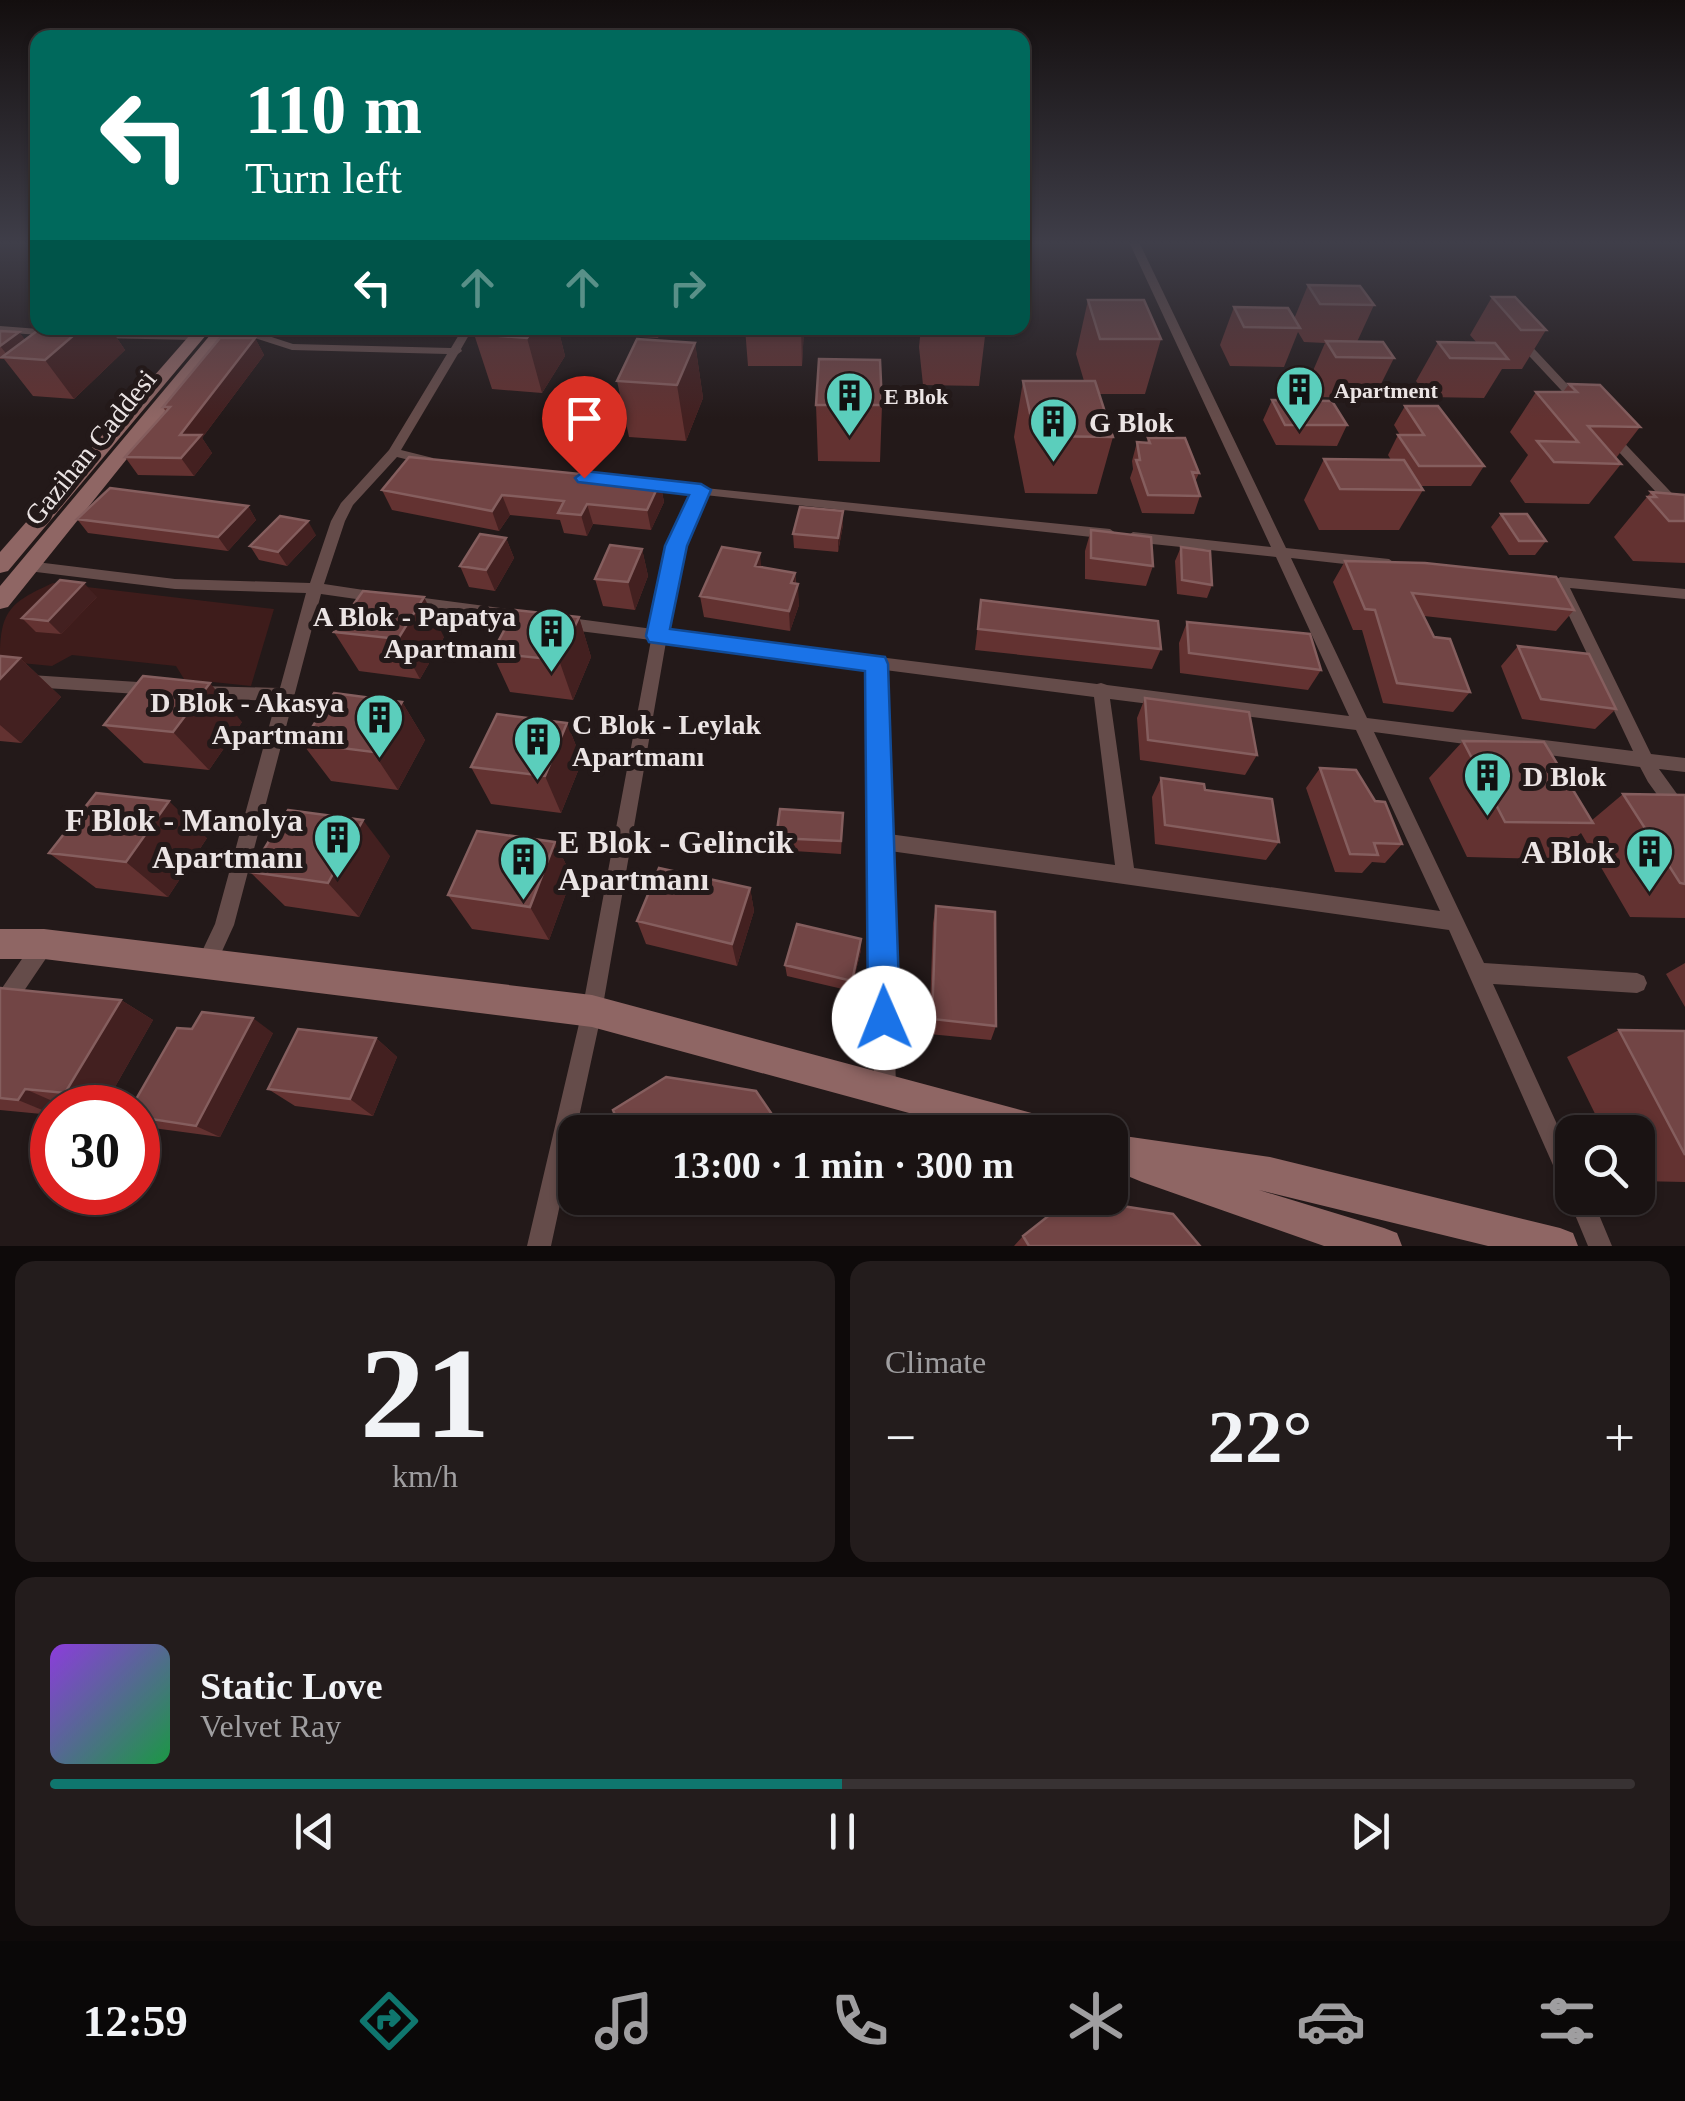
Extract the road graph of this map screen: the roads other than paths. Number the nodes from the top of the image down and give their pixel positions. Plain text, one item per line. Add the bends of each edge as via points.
1 (1162, 302) edge
2 (0, 329) edge
3 (30, 331) edge
4 (1514, 334) edge
5 (91, 335) edge
6 (148, 335) edge
7 (207, 335) edge
8 (208, 335) edge
9 (256, 335) edge
10 (464, 335) edge
11 (116, 337) joint
12 (456, 352) junction
13 (394, 452) junction
14 (449, 463) edge
15 (623, 482) edge
16 (701, 490) junction
17 (1685, 515) edge
18 (1280, 552) junction
19 (0, 566) edge
20 (28, 566) junction
21 (1410, 566) edge
22 (1541, 580) edge
23 (1560, 582) junction
24 (316, 588) junction
25 (1685, 594) edge
26 (0, 601) edge
27 (658, 636) junction
28 (876, 664) junction
29 (0, 678) edge
30 (173, 690) edge
31 (1101, 690) junction
32 (192, 691) edge
33 (287, 695) junction
34 (1361, 722) junction
35 (1645, 759) junction
36 (1685, 765) edge
37 (1685, 819) edge
38 (880, 840) junction
39 (1125, 873) junction
40 (1455, 922) junction
41 (0, 944) edge
42 (44, 944) junction
43 (206, 964) junction
44 (1478, 973) junction
45 (1637, 984) dead end
46 (0, 1009) edge
47 (592, 1011) junction
48 (886, 1089) junction
49 (979, 1115) edge
50 (1555, 1144) edge
51 (1128, 1154) edge
52 (1128, 1159) edge
53 (1587, 1215) edge
54 (539, 1246) edge
55 (1384, 1246) edge
56 (1560, 1246) edge
57 (1600, 1246) edge

1 - 18 street
2 - 3 street
4 - 17 street
5 - 11 street
6 - 11 street
7 - 19 street, Gazihan Caddesi
8 - 20 street, Gazihan Caddesi
9 - 12 street via 292,347
10 - 12 street
12 - 13 street
13 - 14 street
13 - 24 street via 342,512
15 - 16 street
16 - 18 street
16 - 27 street via 676,546
18 - 21 street
18 - 34 street
20 - 24 street via 175,584
20 - 26 street, Gazihan Caddesi
22 - 23 street
23 - 25 street
23 - 35 street
24 - 27 street
24 - 33 street
27 - 28 street
27 - 47 street
28 - 31 street
28 - 38 street
29 - 30 street
31 - 34 street
31 - 39 street
32 - 33 street
33 - 43 street via 224,925
34 - 35 street
34 - 40 street
35 - 36 street
35 - 37 street
38 - 39 street
38 - 48 street
39 - 40 street
40 - 44 street
41 - 42 street
42 - 43 street
42 - 46 street
43 - 47 street
44 - 45 street
44 - 50 street
47 - 48 street
47 - 54 street
48 - 49 street
51 - 56 street via 1270,1174
52 - 55 street
53 - 57 street

